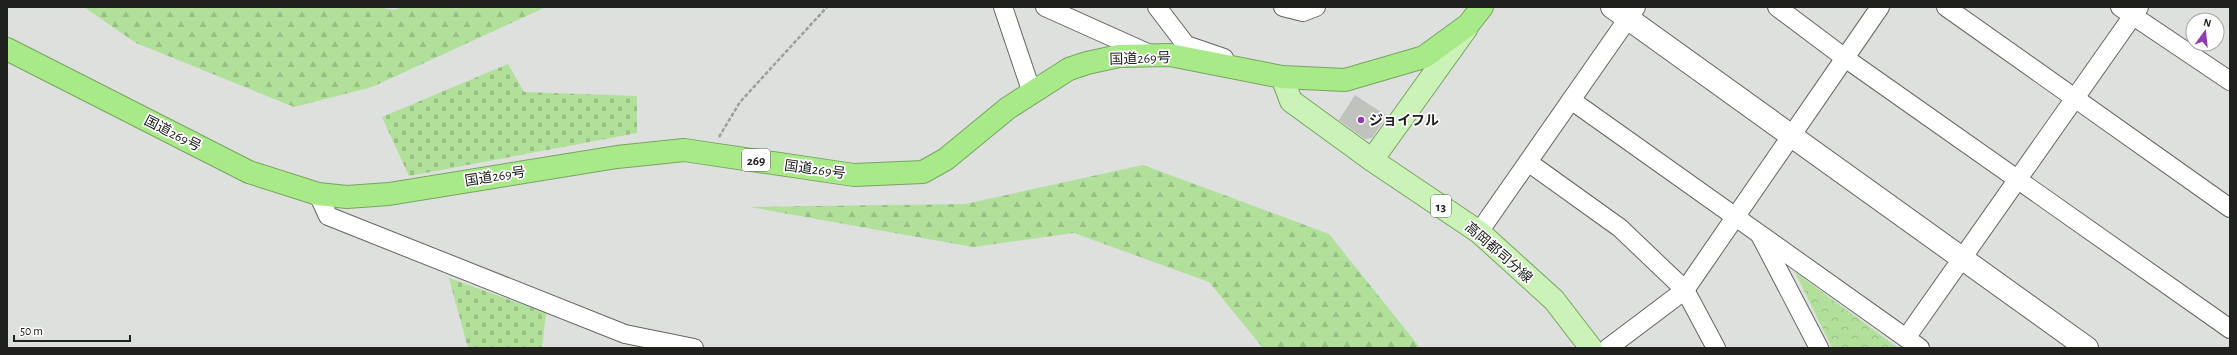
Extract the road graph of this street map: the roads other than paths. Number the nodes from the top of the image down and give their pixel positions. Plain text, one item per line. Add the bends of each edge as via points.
1 (1003, 7) edge
2 (1046, 7) edge
3 (1157, 7) edge
4 (1283, 7) edge
5 (1316, 7) edge
6 (1482, 7) edge
7 (1778, 7) edge
8 (1880, 7) edge
9 (1946, 7) edge
10 (2130, 10) edge
11 (1625, 11) edge
12 (1468, 25) junction
13 (7, 49) edge
14 (1152, 56) junction
15 (1845, 58) junction
16 (1282, 77) junction
17 (2230, 81) edge
18 (1032, 92) junction
19 (2075, 98) junction
20 (1571, 100) junction
21 (1792, 136) junction
22 (1372, 160) junction
23 (1528, 162) junction
24 (2018, 180) junction
25 (318, 194) junction
26 (2230, 208) edge
27 (1736, 217) junction
28 (1479, 232) junction
29 (1758, 233) junction
30 (1962, 258) junction
31 (1685, 290) junction
32 (2230, 329) edge
33 (1913, 343) edge
34 (694, 348) edge
35 (1591, 348) edge
36 (1608, 348) edge
37 (1716, 348) edge
38 (1819, 348) edge
39 (2087, 348) edge

1 - 18 street
2 - 14 street
3 - 16 street via 1186,45
4 - 5 street via 1303,12
6 - 12 highway, 国道269号 / 269
7 - 15 street
8 - 15 street
9 - 19 street
10 - 17 street
10 - 19 street
11 - 20 street
11 - 21 street
12 - 16 highway, 国道269号 / 269 via 1424,57 1345,80
12 - 22 main road
13 - 25 highway, 国道269号 / 269 via 249,172
14 - 16 highway, 国道269号 / 269 via 1170,55
14 - 18 highway, 国道269号 / 269 via 1119,56 1087,63 1069,70
15 - 21 street
15 - 24 street
16 - 22 main road, 高岡都司分線 / 13 via 1291,101
18 - 25 highway, 国道269号 / 269 via 1008,108 946,159 923,172 854,175 684,150 617,156 388,194 347,197
19 - 24 street
19 - 26 street
20 - 23 street
20 - 27 street
21 - 27 street
21 - 30 street
22 - 28 main road, 高岡都司分線 / 13
23 - 28 street
23 - 31 street via 1620,228
24 - 30 street
24 - 32 street
25 - 34 street via 328,216 625,334
27 - 29 street
27 - 31 street
28 - 35 main road, 高岡都司分線 / 13 via 1554,300
29 - 33 street
29 - 38 street
30 - 33 street
30 - 39 street
31 - 36 street
31 - 37 street

